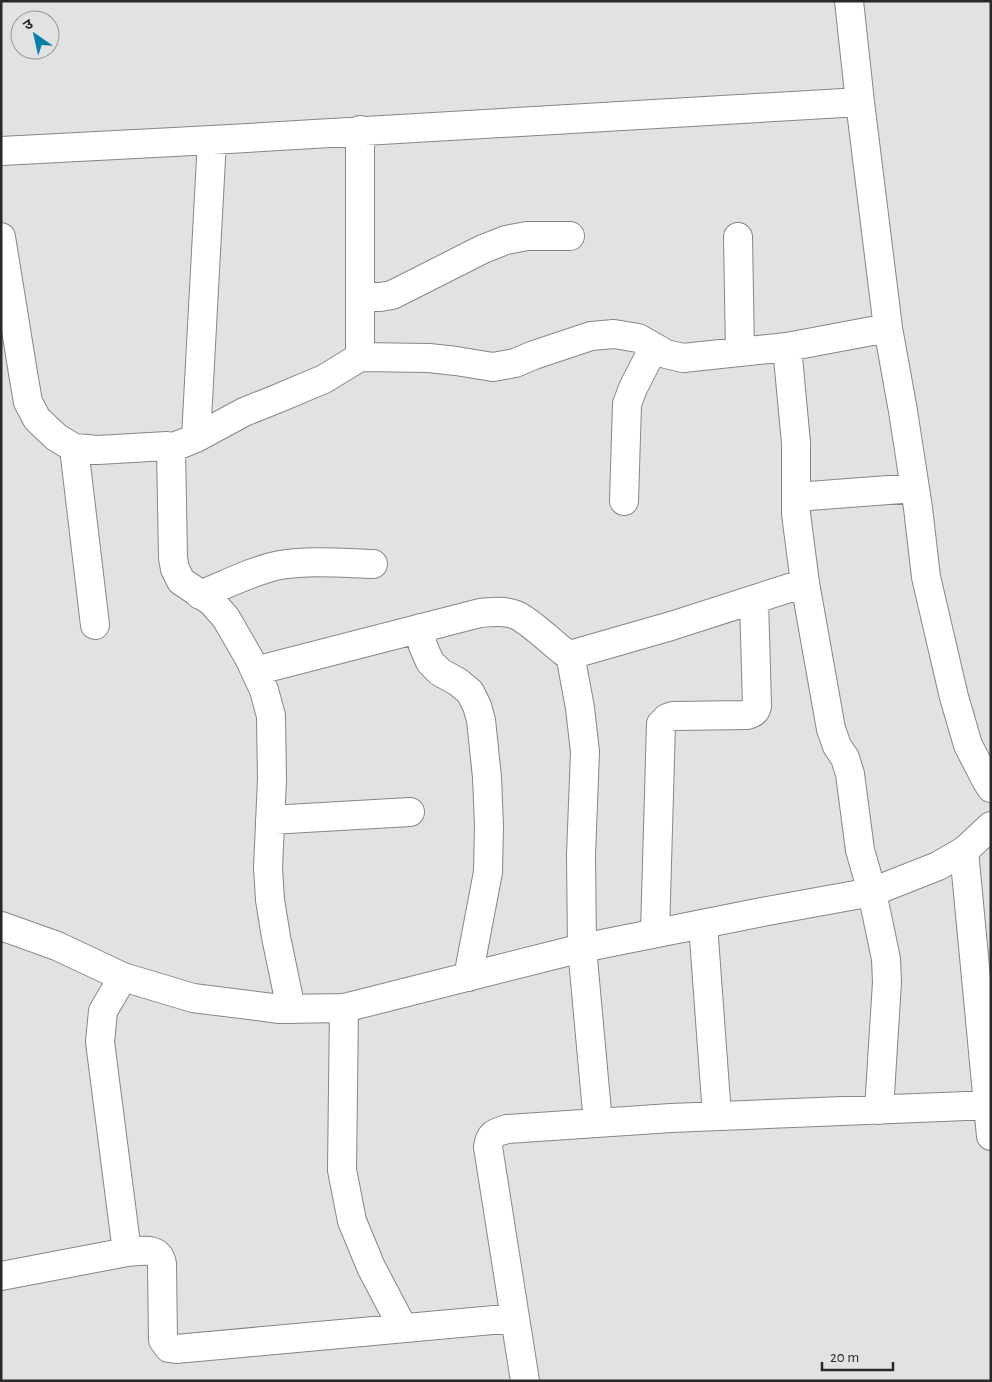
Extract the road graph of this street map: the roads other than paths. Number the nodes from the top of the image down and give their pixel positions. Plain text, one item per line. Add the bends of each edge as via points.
1 (849, 1) edge
2 (860, 102) junction
3 (360, 130) junction
4 (212, 140) junction
5 (1, 151) edge
6 (570, 236) dead end
7 (738, 237) dead end
8 (1, 238) edge
9 (360, 297) junction
10 (888, 328) junction
11 (654, 347) junction
12 (787, 347) junction
13 (740, 352) junction
14 (360, 357) junction
15 (196, 438) junction
16 (74, 448) junction
17 (171, 448) junction
18 (915, 488) junction
19 (796, 497) junction
20 (624, 501) dead end
21 (373, 564) dead end
22 (805, 584) junction
23 (200, 595) junction
24 (754, 600) junction
25 (95, 625) dead end
26 (420, 628) junction
27 (570, 654) junction
28 (255, 671) junction
29 (991, 788) edge
30 (410, 812) dead end
31 (270, 820) junction
32 (991, 826) edge
33 (964, 851) junction
34 (872, 892) junction
35 (703, 924) junction
36 (1, 926) edge
37 (655, 933) junction
38 (582, 948) junction
39 (123, 977) junction
40 (468, 977) junction
41 (344, 1008) junction
42 (291, 1009) junction
43 (990, 1105) edge
44 (879, 1110) junction
45 (717, 1116) junction
46 (598, 1123) junction
47 (991, 1136) edge
48 (127, 1252) junction
49 (1, 1276) edge
50 (515, 1318) junction
51 (403, 1328) junction
52 (525, 1381) edge

1 - 2 street
2 - 3 street
2 - 10 street
3 - 4 street
3 - 9 street
4 - 5 street
4 - 15 street
6 - 9 street via 527,236 506,240 392,295
7 - 13 street
8 - 16 street via 28,402 36,419
9 - 14 street
10 - 12 street
10 - 18 street
11 - 13 street via 683,358
11 - 14 street via 638,338 614,334 591,336 515,363 493,367 429,358
11 - 20 street via 627,404
12 - 13 street
12 - 19 street via 796,443
14 - 15 street via 324,379 244,412
15 - 17 street
16 - 17 street
16 - 25 street
17 - 23 street via 175,569 181,581
18 - 19 street
18 - 29 street via 926,577 954,696 968,745
19 - 22 street
21 - 23 street via 279,565
22 - 24 street
22 - 34 street via 831,729 850,774 860,850
23 - 28 street via 212,602 226,618
24 - 27 street
24 - 37 street via 756,710 747,715 673,716 661,724
26 - 27 street via 501,611 516,615
26 - 28 street
26 - 40 street via 430,662 470,692 481,720 487,777 488,872
27 - 38 street via 584,752
28 - 31 street via 271,716
30 - 31 street
31 - 42 street via 270,900
32 - 33 street
33 - 34 street via 938,866
33 - 43 street
34 - 35 street
34 - 44 street via 886,959 887,982
35 - 37 street
35 - 45 street
36 - 39 street via 57,946
37 - 38 street
38 - 40 street
38 - 46 street
39 - 42 street via 192,998
39 - 48 street via 103,1011 100,1042
40 - 41 street
41 - 42 street
41 - 51 street via 342,1170 352,1221 371,1267
43 - 44 street
43 - 47 street
44 - 45 street
45 - 46 street
46 - 50 street via 507,1129 490,1138 488,1147
48 - 49 street
48 - 51 street via 150,1251 161,1258 163,1340 169,1348 176,1350
50 - 51 street
50 - 52 street

